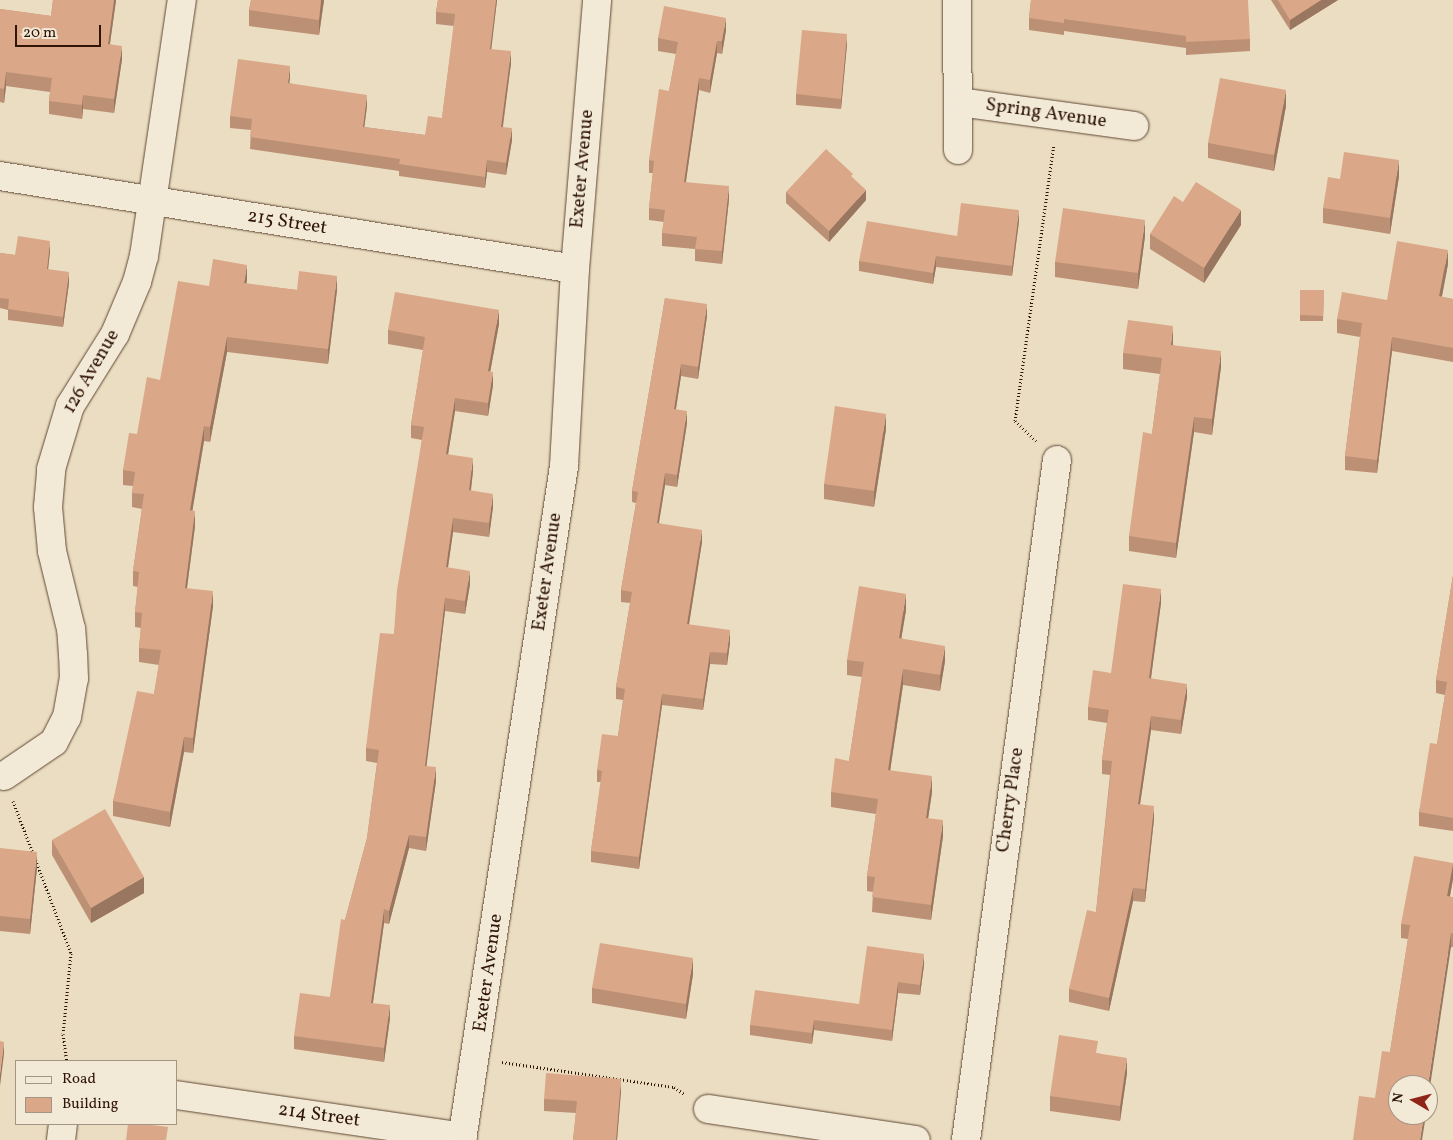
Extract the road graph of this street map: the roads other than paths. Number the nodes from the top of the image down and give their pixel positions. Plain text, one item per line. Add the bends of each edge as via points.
1 (182, 0) edge
2 (597, 0) edge
3 (957, 0) edge
4 (959, 102) junction
5 (1134, 126) dead end
6 (958, 150) dead end
7 (0, 176) edge
8 (153, 201) junction
9 (575, 269) junction
10 (1057, 460) road end
11 (4, 776) road end
12 (178, 1095) edge
13 (708, 1109) road end
14 (63, 1125) edge
15 (462, 1139) edge
16 (61, 1140) edge
17 (916, 1140) edge
18 (966, 1140) edge

1 - 8 street, 126 Avenue
2 - 9 street, Exeter Avenue
3 - 4 street, Spring Avenue
4 - 5 street, Spring Avenue
4 - 6 street, Spring Avenue
7 - 8 street, 215 Street
8 - 9 street, 215 Street
8 - 11 street, 126 Avenue via 144,256 134,290 115,334 70,406 51,469 48,507 52,551 71,629 73,655 74,679 67,717 54,742
9 - 15 street, Exeter Avenue via 564,466
10 - 18 street, Cherry Place
12 - 15 street, 214 Street
13 - 17 street
14 - 16 street

